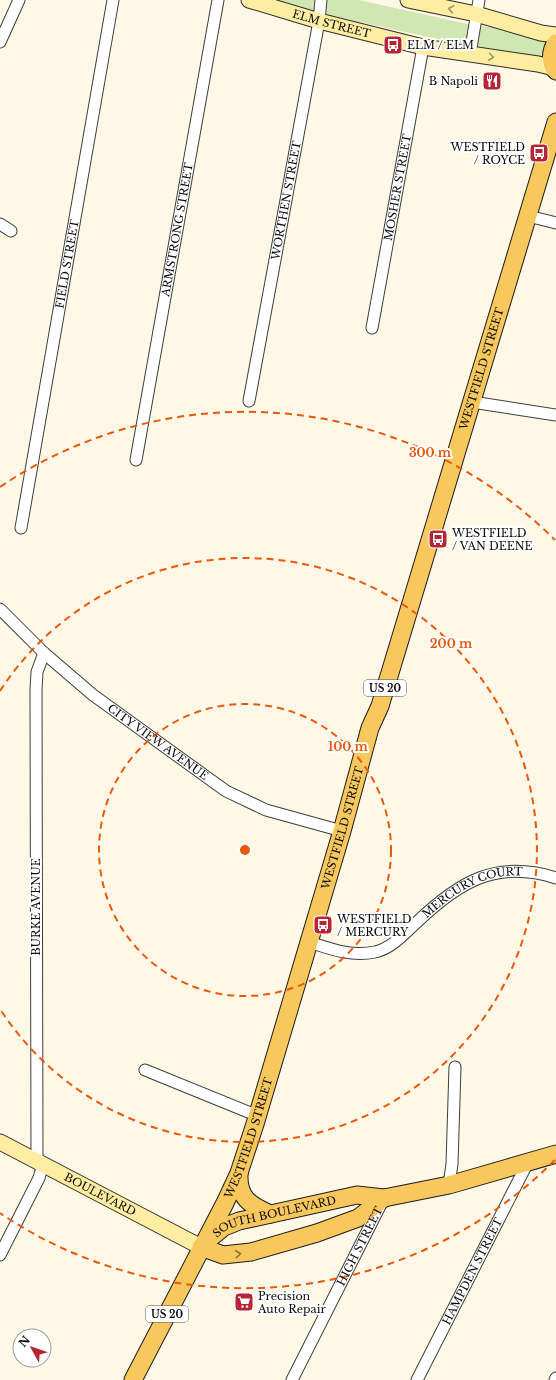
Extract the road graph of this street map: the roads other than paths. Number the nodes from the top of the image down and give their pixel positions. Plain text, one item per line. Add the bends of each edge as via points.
1 (19, 0) edge
2 (112, 0) edge
3 (218, 0) edge
4 (249, 0) edge
5 (321, 0) edge
6 (408, 0) edge
7 (478, 7) edge
8 (319, 22) junction
9 (556, 35) edge
10 (0, 42) edge
11 (556, 43) edge
12 (423, 47) junction
13 (470, 54) junction
14 (556, 71) edge
15 (556, 122) edge
16 (528, 216) junction
17 (556, 223) edge
18 (0, 224) edge
19 (11, 231) dead end
20 (372, 328) dead end
21 (249, 401) dead end
22 (472, 402) junction
23 (556, 415) edge
24 (136, 460) dead end
25 (21, 528) dead end
26 (0, 609) edge
27 (44, 653) junction
28 (342, 831) junction
29 (556, 878) edge
30 (309, 942) junction
31 (455, 1067) dead end
32 (146, 1070) dead end
33 (258, 1116) junction
34 (0, 1142) edge
35 (556, 1154) edge
36 (528, 1162) junction
37 (40, 1163) junction
38 (239, 1173) junction
39 (449, 1185) junction
40 (384, 1198) junction
41 (270, 1214) junction
42 (201, 1247) junction
43 (0, 1255) edge
44 (133, 1380) edge
45 (292, 1380) edge
46 (417, 1380) edge

1 - 10 street
2 - 25 street, FIELD STREET
3 - 24 street, ARMSTRONG STREET
4 - 8 main road, ELM STREET
5 - 8 street, WORTHEN STREET
7 -> 6 main road
7 - 9 main road via 541,33
7 - 13 street
8 - 12 main road, ELM STREET
8 - 21 street, WORTHEN STREET
11 - 14 main road via 551,60
12 - 13 main road, ELM STREET
12 - 20 street, MOSHER STREET
13 -> 14 main road, ELM STREET via 538,64
15 - 16 main road, WESTFIELD STREET / US 20
16 - 17 street
16 - 22 main road, WESTFIELD STREET / US 20
18 - 19 street
22 - 23 street
22 - 28 main road, WESTFIELD STREET / US 20 via 433,523 380,706 370,728
26 - 27 street, CITY VIEW AVENUE
27 - 28 street, CITY VIEW AVENUE via 93,695 226,791 266,810
27 - 37 street, BURKE AVENUE via 37,672 36,690
28 - 30 main road, WESTFIELD STREET / US 20
29 - 30 street, MERCURY COURT via 534,872 515,871 475,879 448,894 396,941 378,951 348,953
30 - 33 main road, WESTFIELD STREET / US 20
31 - 39 street
32 - 33 street
33 - 38 main road, WESTFIELD STREET / US 20
34 - 37 main road, BOULEVARD
35 - 36 main road, SOUTH BOULEVARD
36 - 39 main road, SOUTH BOULEVARD
36 - 46 street, HAMPDEN STREET
37 - 42 main road, BOULEVARD
37 - 43 street, BURKE AVENUE via 39,1178
38 - 41 main road via 240,1190 244,1198
38 - 42 main road, WESTFIELD STREET / US 20
39 - 40 main road, SOUTH BOULEVARD
40 - 41 main road, SOUTH BOULEVARD via 357,1195
42 -> 40 main road, SOUTH BOULEVARD via 223,1256 251,1252 358,1218
40 - 45 street, HIGH STREET
41 - 42 main road, SOUTH BOULEVARD via 224,1227
42 - 44 main road, WESTFIELD STREET / US 20

